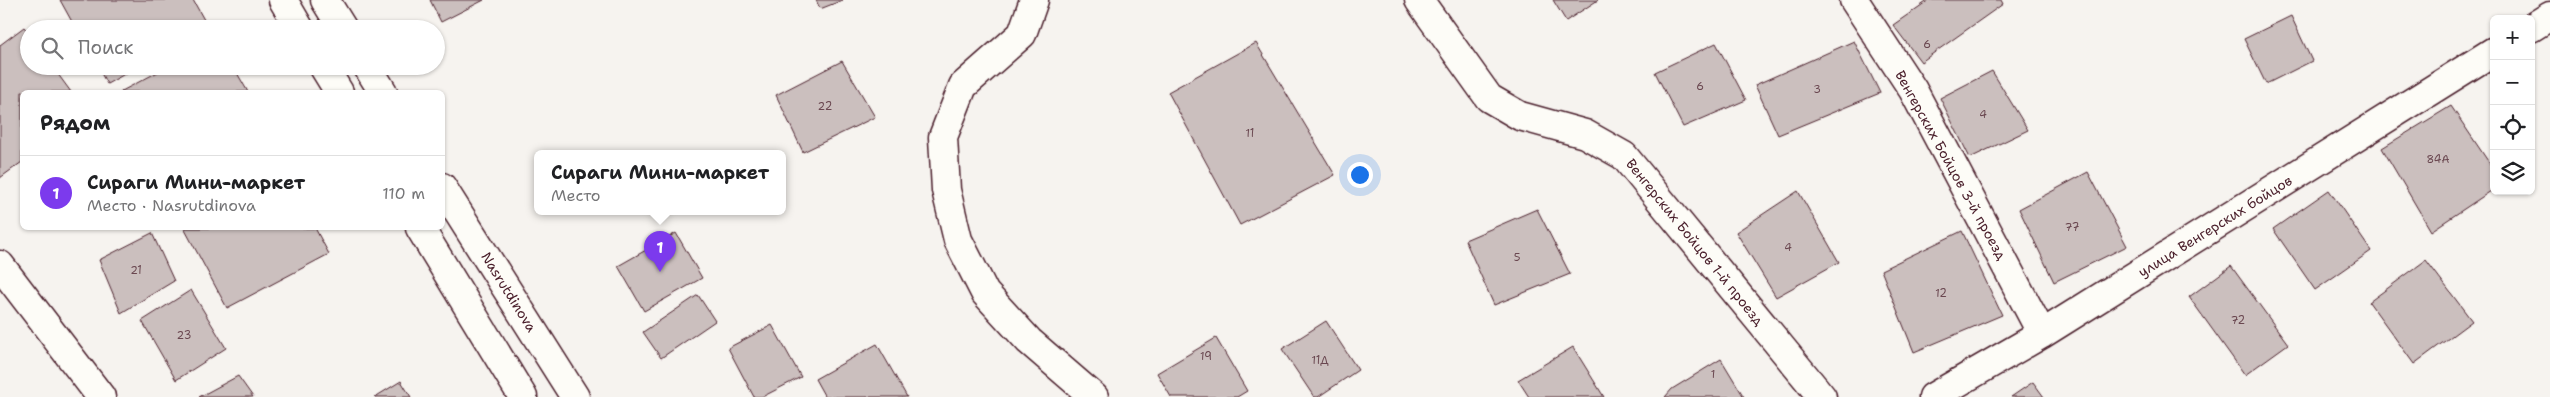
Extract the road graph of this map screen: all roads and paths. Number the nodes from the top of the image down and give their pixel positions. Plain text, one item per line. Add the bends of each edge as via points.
1 (283, 0) edge
2 (325, 0) edge
3 (1034, 0) edge
4 (1419, 0) edge
5 (1854, 0) edge
6 (2550, 16) edge
7 (295, 20) edge
8 (337, 20) edge
9 (2535, 25) edge
10 (2490, 54) edge
11 (329, 75) edge
12 (372, 75) edge
13 (338, 90) edge
14 (382, 90) edge
15 (445, 192) edge
16 (421, 230) edge
17 (0, 265) edge
18 (2042, 334) junction
19 (101, 397) edge
20 (523, 397) edge
21 (575, 397) edge
22 (1094, 397) edge
23 (1822, 397) edge
24 (1933, 397) edge

1 - 7 street
2 - 8 street
3 - 22 street via 1022,34 963,86 942,137 946,190 958,240 985,293 1029,340
4 - 23 street, Венгерских Бойцов 1-й проезд via 1489,98 1520,116 1584,134 1624,156
5 - 18 street, Венгерских Бойцов 3-й проезд via 1913,90
6 - 9 street
10 - 18 street, улица Венгерских бойцов
11 - 13 street
12 - 14 street
15 - 21 street, Nasrutdinova
16 - 20 street
17 - 19 street
18 - 24 street, улица Венгерских бойцов

